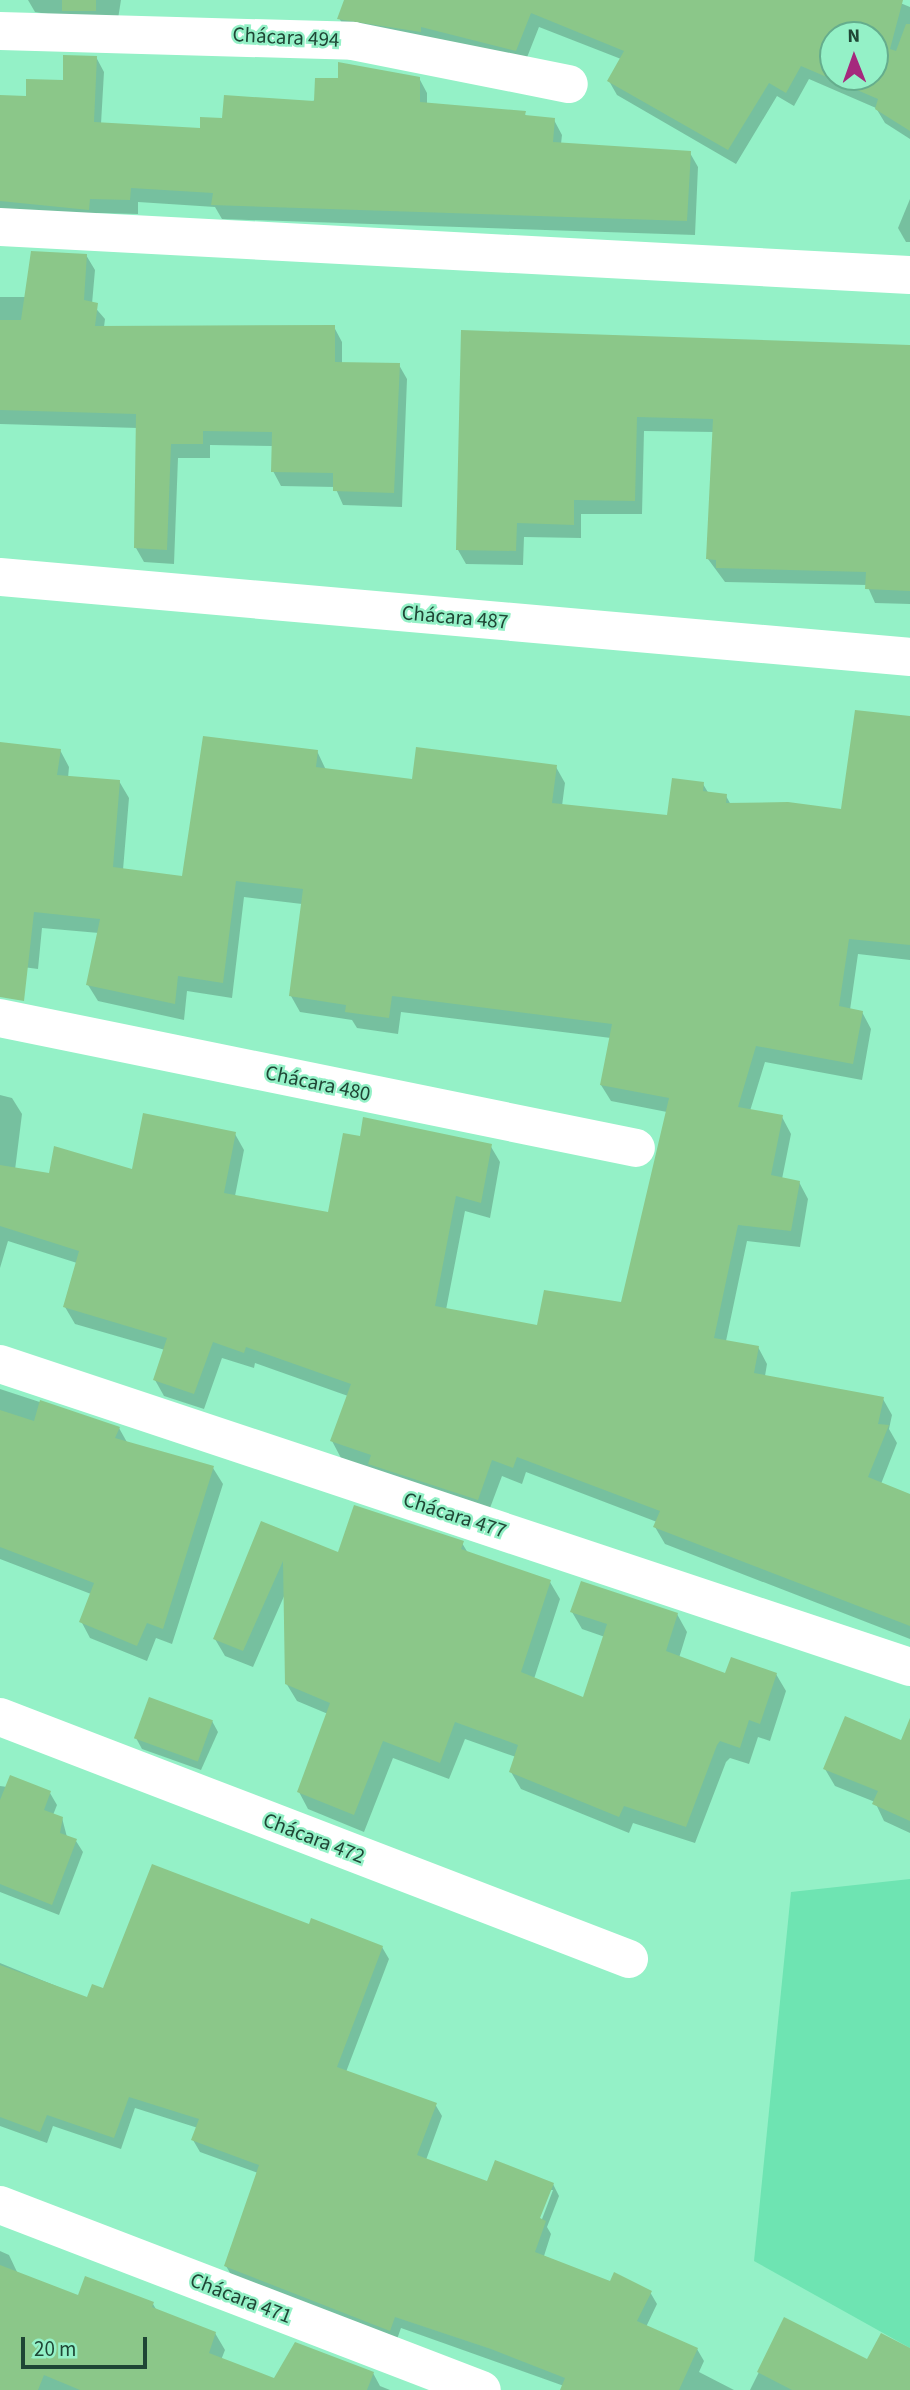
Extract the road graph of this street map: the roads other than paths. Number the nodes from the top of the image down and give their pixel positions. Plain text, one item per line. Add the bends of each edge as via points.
1 (0, 31) edge
2 (569, 84) dead end
3 (0, 227) edge
4 (910, 275) edge
5 (0, 577) edge
6 (910, 657) edge
7 (0, 1018) edge
8 (636, 1148) dead end
9 (0, 1364) edge
10 (910, 1667) edge
11 (0, 1717) edge
12 (629, 1959) dead end
13 (0, 2205) edge
14 (482, 2390) edge

1 - 2 street, Chácara 494 via 353,41
3 - 4 street
5 - 6 street, Chácara 487
7 - 8 street, Chácara 480
9 - 10 street, Chácara 477
11 - 12 street, Chácara 472
13 - 14 street, Chácara 471

